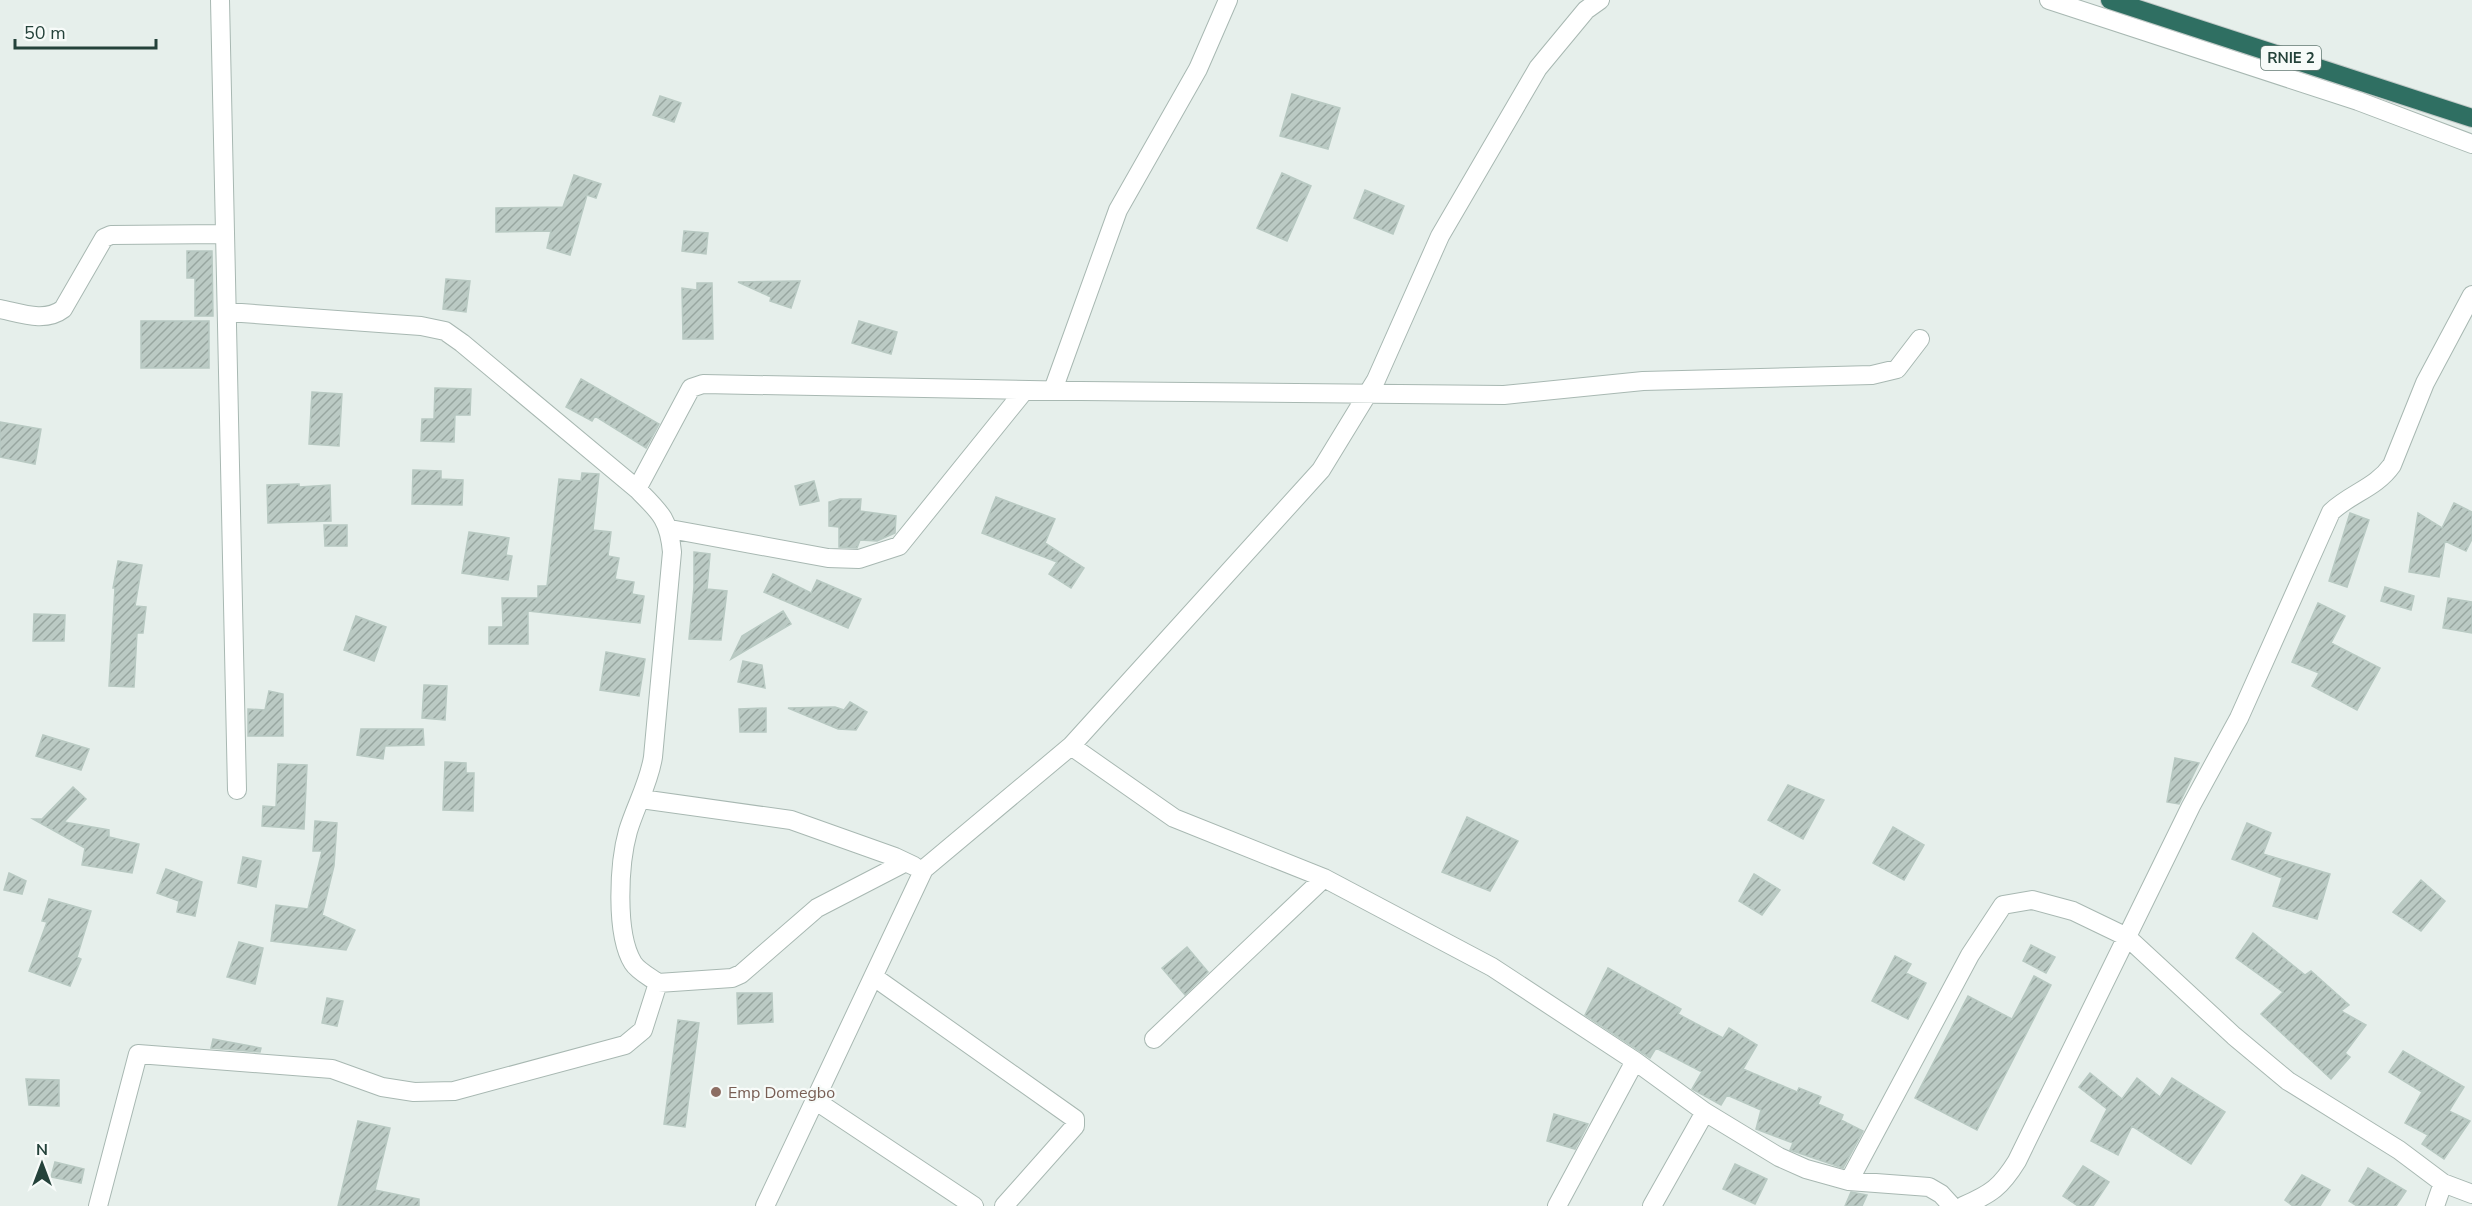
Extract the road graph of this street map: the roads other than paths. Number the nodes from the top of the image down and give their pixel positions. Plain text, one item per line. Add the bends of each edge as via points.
1 (220, 0) edge
2 (1228, 0) edge
3 (1600, 0) edge
4 (2049, 0) edge
5 (2110, 0) edge
6 (2472, 118) edge
7 (2472, 144) edge
8 (225, 234) junction
9 (2472, 295) edge
10 (0, 309) edge
11 (226, 312) junction
12 (1920, 339) dead end
13 (1025, 390) junction
14 (1053, 390) junction
15 (1368, 393) junction
16 (637, 489) junction
17 (670, 529) junction
18 (1071, 746) junction
19 (237, 790) dead end
20 (641, 799) junction
21 (904, 863) junction
22 (924, 869) junction
23 (1324, 878) junction
24 (2127, 937) junction
25 (874, 977) junction
26 (658, 983) junction
27 (1154, 1039) dead end
28 (1635, 1061) junction
29 (816, 1101) junction
30 (1705, 1112) junction
31 (1849, 1181) junction
32 (2443, 1183) junction
33 (2472, 1194) edge
34 (98, 1206) edge
35 (765, 1206) edge
36 (974, 1206) edge
37 (1004, 1206) edge
38 (1557, 1206) edge
39 (1652, 1206) edge
40 (1952, 1206) edge
41 (1963, 1206) edge
42 (2435, 1206) edge

1 - 8 street
2 - 14 street via 1197,69 1118,210
3 - 15 street via 1586,10 1538,68 1440,236
4 - 7 street via 2358,101
5 - 6 highway, RNIE 2 / RNIE 2
8 - 10 street via 111,235 104,238 56,315 46,317
8 - 11 street
9 - 24 street via 2426,383 2392,465 2384,477 2346,498 2331,512 2239,718
11 - 16 street via 445,331
11 - 19 street
12 - 15 street via 1897,369 1872,375 1643,381 1504,395
13 - 14 street
13 - 16 street via 703,384 691,388
13 - 17 street via 899,546 859,559 828,558
14 - 15 street
15 - 18 street via 1321,470
16 - 17 street via 662,513
17 - 20 street via 672,552 653,757
18 - 22 street
18 - 23 street via 1174,818
20 - 21 street via 790,820 895,856
20 - 26 street via 628,833 620,888 625,946 634,965
21 - 22 street
21 - 26 street via 817,908 741,975
22 - 25 street
23 - 27 street
23 - 28 street via 1492,967
24 - 31 street via 2073,911 2032,900 2003,905 1970,955
24 - 32 street via 2288,1081 2399,1150
24 - 41 street via 2003,1184
25 - 29 street
25 - 37 street via 1075,1119 1075,1126
26 - 34 street via 643,1030 625,1045 454,1091 414,1092 382,1087 332,1069 138,1054
28 - 30 street
28 - 38 street
29 - 35 street
29 - 36 street
30 - 31 street via 1779,1157
30 - 39 street
31 - 40 street via 1929,1187
32 - 33 street
32 - 42 street

